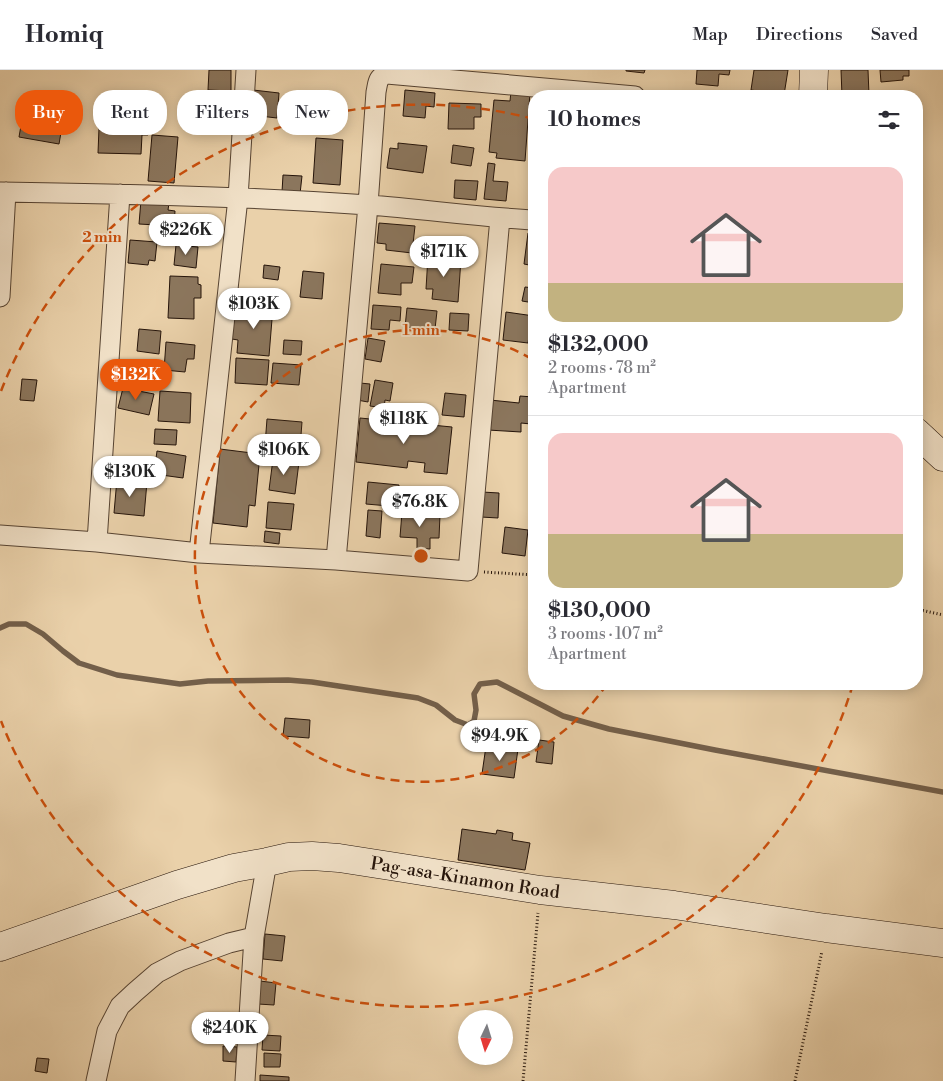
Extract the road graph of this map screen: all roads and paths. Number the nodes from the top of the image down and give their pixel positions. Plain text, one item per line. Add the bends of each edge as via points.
1 (246, 70) edge
2 (814, 70) edge
3 (567, 90) edge
4 (813, 90) edge
5 (3, 192) edge
6 (120, 194) junction
7 (238, 198) junction
8 (368, 205) junction
9 (500, 218) junction
10 (528, 220) edge
11 (0, 297) edge
12 (923, 438) edge
13 (943, 457) edge
14 (0, 535) edge
15 (97, 542) junction
16 (199, 553) junction
17 (336, 560) junction
18 (468, 571) junction
19 (528, 575) edge
20 (923, 611) edge
21 (943, 615) edge
22 (267, 862) junction
23 (540, 890) junction
24 (826, 928) junction
25 (254, 937) junction
26 (943, 944) edge
27 (0, 947) edge
28 (96, 1081) edge
29 (245, 1081) edge
30 (523, 1081) edge
31 (795, 1081) edge

1 - 7 street
2 - 4 street
3 - 8 street via 381,76 376,92
5 - 6 street
5 - 11 street
6 - 7 street
6 - 15 street
7 - 8 street
7 - 16 street
8 - 9 street
8 - 17 street
9 - 10 street
9 - 18 street
12 - 13 street
14 - 15 street
15 - 16 street
16 - 17 street
17 - 18 street
18 - 19 path
20 - 21 path
22 - 23 street, Pag-asa-Kinamon Road via 289,856 339,858
22 - 25 street
22 - 27 street, Pag-asa-Kinamon Road via 177,885
23 - 24 street, Pag-asa-Kinamon Road via 674,905
23 - 30 path
24 - 26 street, Pag-asa-Kinamon Road
24 - 31 path
25 - 28 street via 180,961 157,973 135,992 120,1006 107,1032
25 - 29 street

